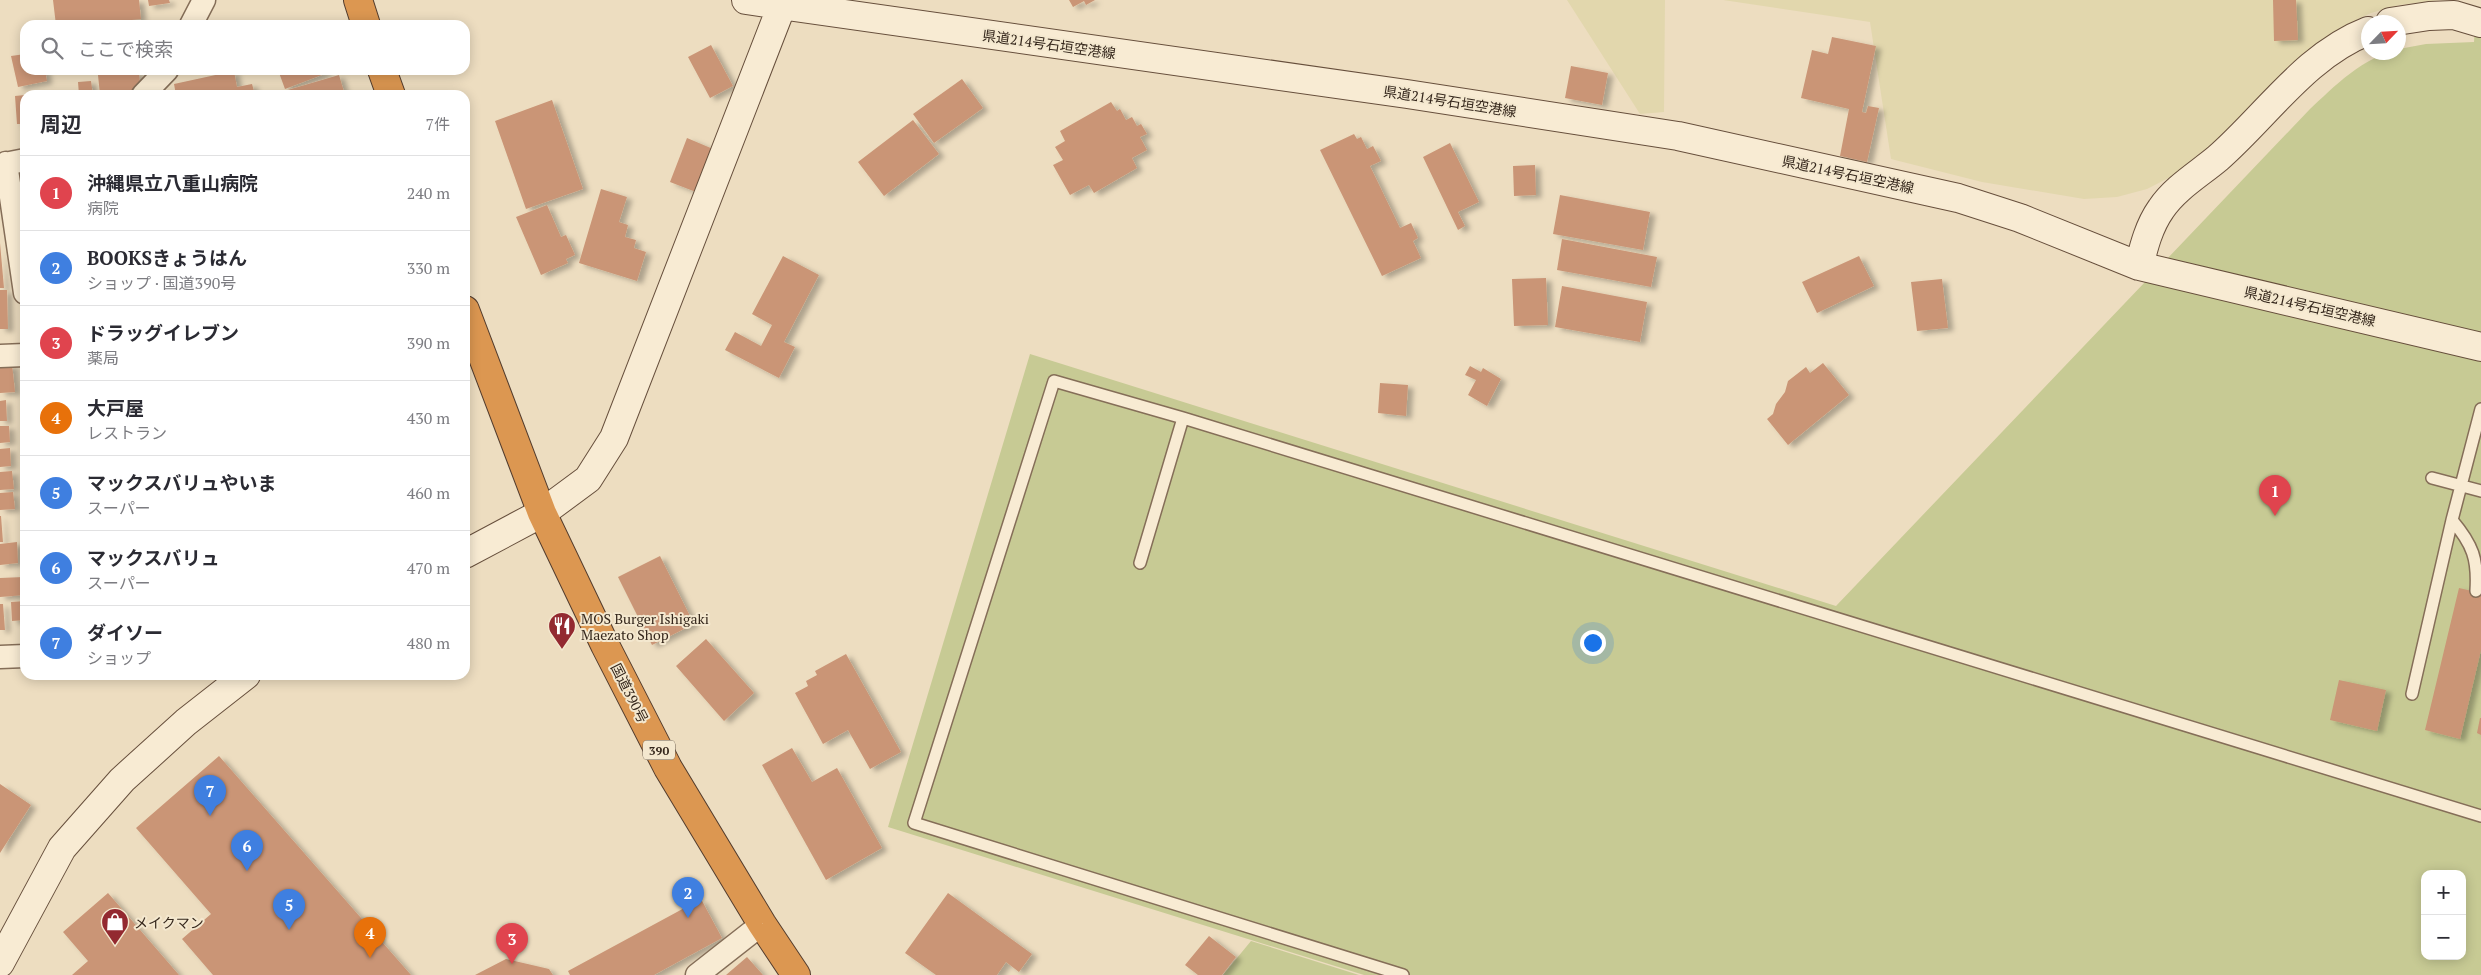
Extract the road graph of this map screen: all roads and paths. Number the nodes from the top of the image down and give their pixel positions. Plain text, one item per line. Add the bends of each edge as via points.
1 (204, 0) edge
2 (358, 0) edge
3 (746, 0) edge
4 (783, 3) edge
5 (2454, 8) edge
6 (194, 20) edge
7 (364, 20) edge
8 (2406, 20) edge
9 (2481, 23) edge
10 (2361, 34) edge
11 (161, 75) edge
12 (384, 75) edge
13 (148, 90) edge
14 (388, 90) edge
15 (10, 163) edge
16 (20, 243) edge
17 (2139, 266) junction
18 (470, 323) edge
19 (2481, 347) edge
20 (20, 355) edge
21 (0, 356) edge
22 (2481, 409) edge
23 (1183, 418) junction
24 (2432, 478) dead end
25 (2461, 486) junction
26 (2481, 491) edge
27 (542, 513) junction
28 (2452, 520) junction
29 (470, 551) edge
30 (1140, 563) dead end
31 (2476, 591) dead end
32 (20, 656) edge
33 (0, 657) edge
34 (240, 680) edge
35 (2412, 694) dead end
36 (2481, 816) edge
37 (762, 924) junction
38 (0, 964) edge
39 (697, 975) edge
40 (796, 975) edge
41 (1403, 975) edge

1 - 6 street
2 - 7 highway
3 - 4 main road, 県道214号石垣空港線
4 - 17 main road, 県道214号石垣空港線 via 1678,136 1958,198 2020,218
4 - 27 main road via 614,438 588,480
5 - 8 main road
5 - 9 main road
10 - 17 main road via 2330,50 2161,208 2147,233
11 - 13 street
12 - 14 highway
15 - 16 street
17 - 19 main road, 県道214号石垣空港線
18 - 27 highway, 国道390号 / 390
20 - 21 street
22 - 25 lane
23 - 30 lane
23 - 36 lane
23 - 41 lane via 1054,381 914,823
24 - 25 lane
25 - 26 lane
25 - 28 lane
27 - 29 main road
27 - 37 highway, 国道390号 / 390 via 668,768
28 - 31 lane via 2466,537 2478,566
28 - 35 lane
32 - 33 street
34 - 38 main road via 186,722 122,780 62,848
37 - 39 street
37 - 40 highway, 国道390号 / 390

